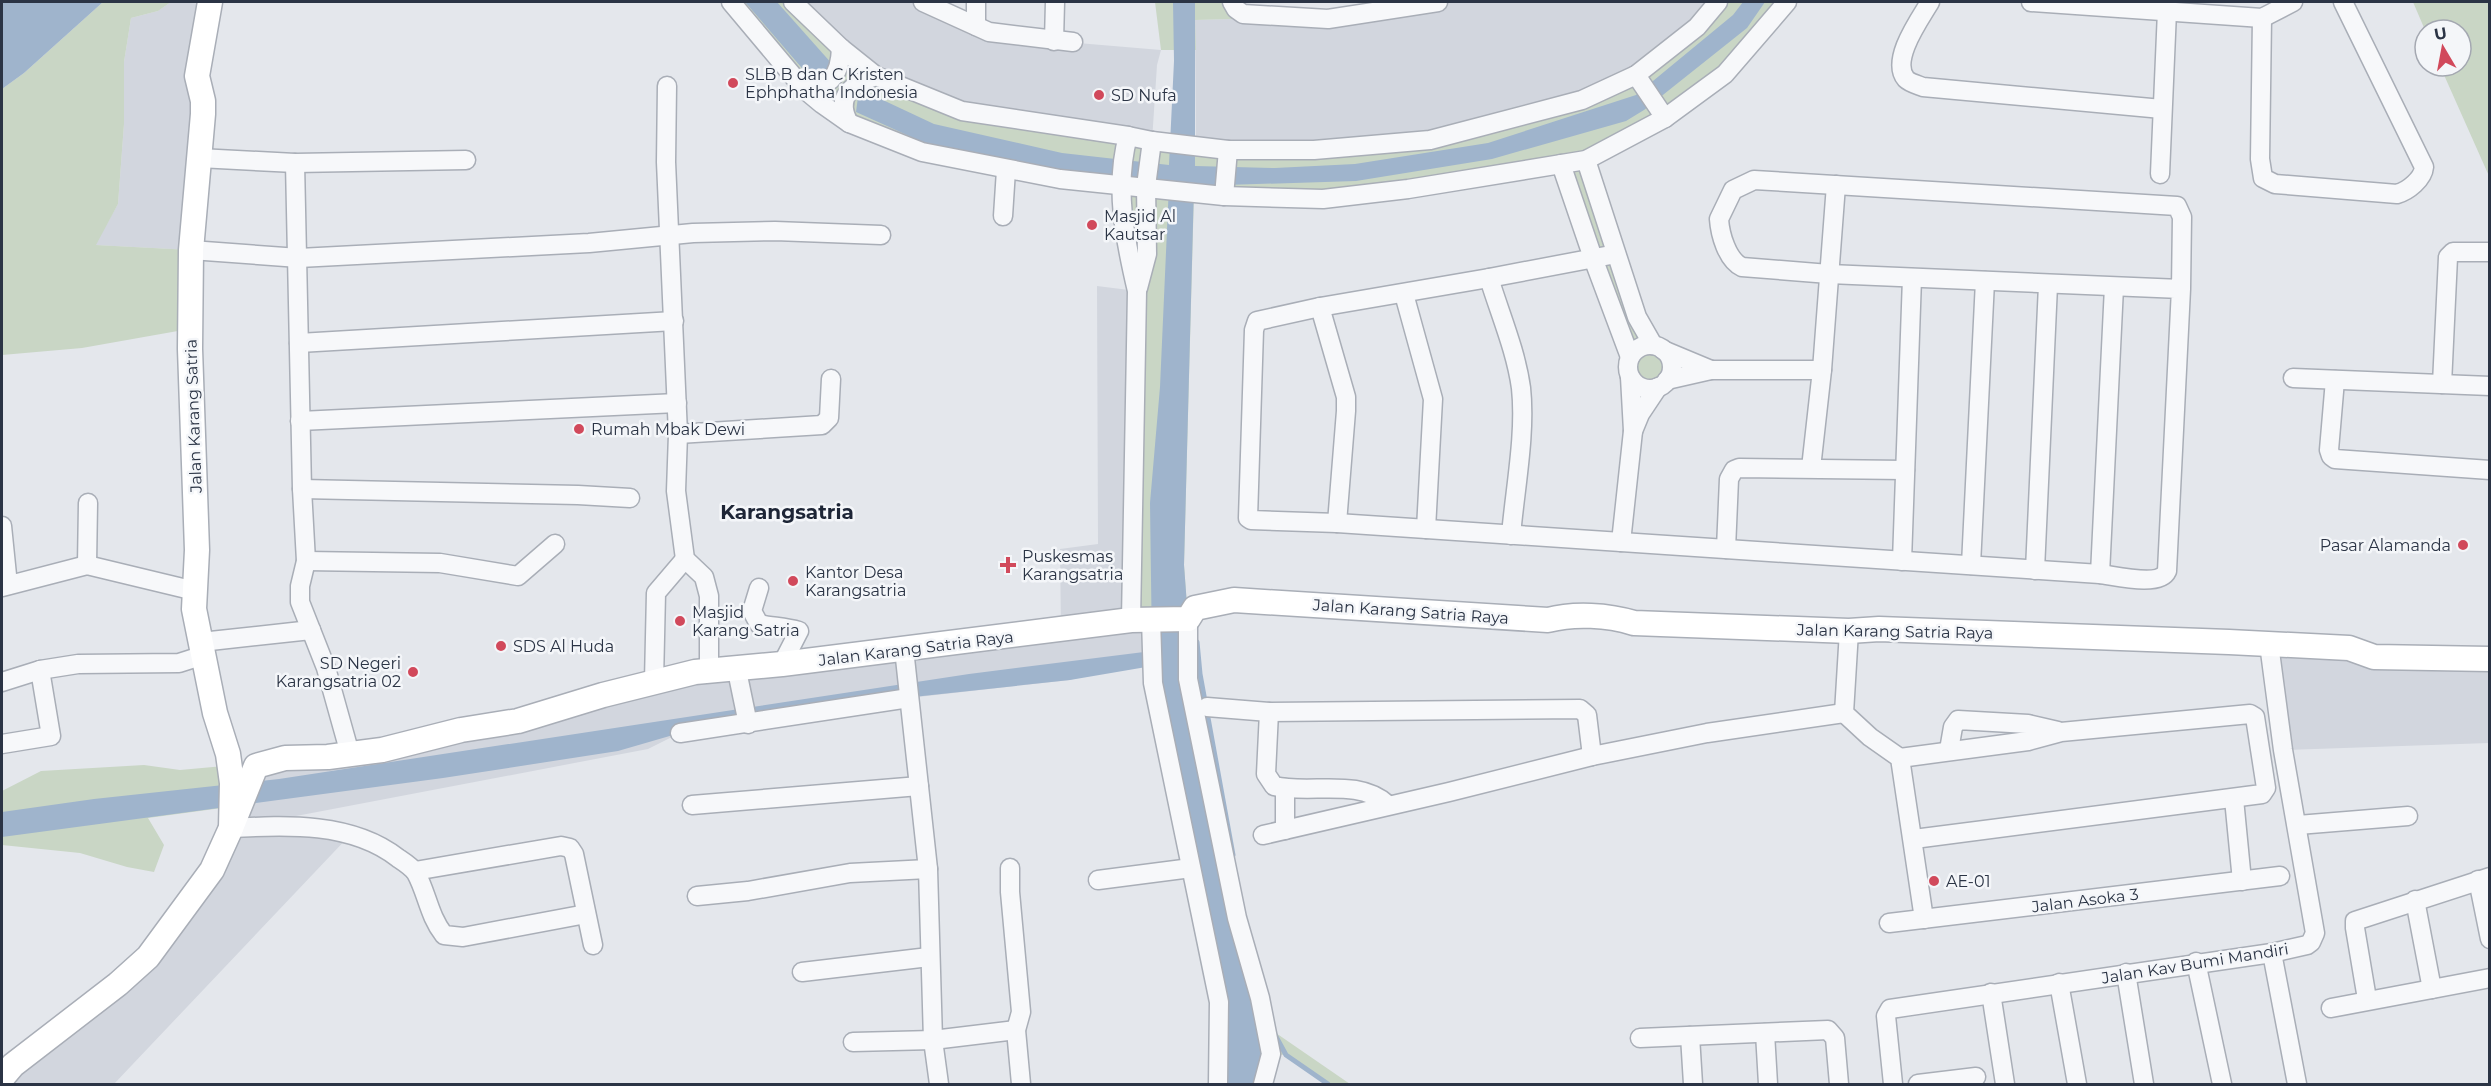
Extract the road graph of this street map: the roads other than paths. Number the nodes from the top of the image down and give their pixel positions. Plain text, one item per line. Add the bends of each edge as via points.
1 (210, 2) edge
2 (731, 2) edge
3 (793, 2) edge
4 (923, 2) edge
5 (976, 2) edge
6 (1055, 2) edge
7 (1232, 2) edge
8 (1438, 2) edge
9 (1718, 2) edge
10 (1787, 2) edge
11 (1930, 2) edge
12 (2031, 2) edge
13 (2293, 2) edge
14 (2343, 2) edge
15 (2167, 11) junction
16 (2262, 18) junction
17 (976, 27) junction
18 (1054, 41) junction
19 (1073, 42) dead end
20 (841, 48) junction
21 (876, 76) junction
22 (1640, 79) junction
23 (798, 82) junction
24 (667, 86) dead end
25 (2162, 109) junction
26 (1660, 112) junction
27 (849, 123) junction
28 (1126, 143) junction
29 (1150, 148) junction
30 (1228, 150) junction
31 (199, 158) junction
32 (466, 160) dead end
33 (1586, 160) junction
34 (295, 164) junction
35 (1561, 164) junction
36 (1006, 170) junction
37 (2160, 174) dead end
38 (1121, 180) junction
39 (1147, 182) junction
40 (1836, 185) junction
41 (1225, 191) junction
42 (1003, 216) dead end
43 (669, 234) junction
44 (881, 235) dead end
45 (191, 250) junction
46 (2490, 252) edge
47 (1616, 254) junction
48 (298, 258) junction
49 (1593, 258) junction
50 (1829, 274) junction
51 (1490, 278) junction
52 (1912, 278) junction
53 (1985, 281) junction
54 (2048, 285) junction
55 (2114, 287) junction
56 (2181, 289) junction
57 (1137, 291) junction
58 (1404, 294) junction
59 (1320, 307) junction
60 (674, 321) junction
61 (299, 343) junction
62 (1658, 348) junction
63 (1630, 357) junction
64 (1711, 370) junction
65 (1822, 370) junction
66 (1630, 376) junction
67 (2293, 378) dead end
68 (831, 379) dead end
69 (2335, 380) junction
70 (1663, 384) junction
71 (2442, 384) junction
72 (2490, 386) edge
73 (677, 403) junction
74 (300, 421) junction
75 (1633, 431) junction
76 (678, 434) junction
77 (1811, 468) junction
78 (1905, 470) junction
79 (2490, 470) edge
80 (302, 489) junction
81 (630, 498) dead end
82 (88, 503) dead end
83 (1337, 523) junction
84 (2, 526) edge
85 (1426, 529) junction
86 (1511, 535) junction
87 (1621, 542) junction
88 (555, 544) dead end
89 (1726, 549) junction
90 (685, 560) junction
91 (306, 561) junction
92 (1902, 561) junction
93 (87, 565) junction
94 (1971, 565) junction
95 (2035, 570) junction
96 (2100, 574) junction
97 (5, 586) edge
98 (759, 588) dead end
99 (195, 591) junction
100 (1188, 619) junction
101 (1141, 620) junction
102 (311, 630) junction
103 (1849, 632) junction
104 (2269, 644) junction
105 (202, 649) junction
106 (904, 649) junction
107 (2490, 659) edge
108 (782, 664) junction
109 (736, 666) junction
110 (40, 670) junction
111 (709, 670) junction
112 (654, 681) junction
113 (2, 682) edge
114 (909, 698) junction
115 (1207, 707) dead end
116 (1269, 712) junction
117 (1844, 714) junction
118 (748, 724) junction
119 (2061, 732) junction
120 (680, 734) dead end
121 (2, 744) edge
122 (1949, 750) junction
123 (228, 754) junction
124 (350, 754) junction
125 (1592, 756) junction
126 (1900, 758) junction
127 (919, 786) junction
128 (1285, 788) junction
129 (2234, 799) junction
130 (692, 805) dead end
131 (1388, 805) junction
132 (2408, 816) dead end
133 (2298, 825) junction
134 (231, 828) junction
135 (1285, 830) junction
136 (1263, 835) dead end
137 (1914, 839) junction
138 (1010, 868) dead end
139 (1191, 868) junction
140 (928, 869) junction
141 (415, 871) junction
142 (2280, 876) dead end
143 (2484, 879) edge
144 (1098, 880) dead end
145 (2242, 881) junction
146 (697, 897) dead end
147 (2415, 900) junction
148 (586, 914) junction
149 (1924, 919) junction
150 (1889, 923) dead end
151 (2490, 939) edge
152 (593, 945) dead end
153 (2272, 952) junction
154 (929, 957) junction
155 (2196, 962) junction
156 (802, 972) dead end
157 (2126, 973) junction
158 (2490, 978) edge
159 (2059, 983) junction
160 (2432, 989) junction
161 (1990, 993) junction
162 (2367, 999) junction
163 (2331, 1008) dead end
164 (1016, 1030) junction
165 (1765, 1033) junction
166 (1690, 1036) junction
167 (1640, 1038) dead end
168 (933, 1040) junction
169 (853, 1042) dead end
170 (1976, 1077) dead end
171 (2, 1078) edge
172 (939, 1084) edge
173 (1021, 1084) edge
174 (1218, 1084) edge
175 (1263, 1084) edge
176 (1693, 1084) edge
177 (1768, 1084) edge
178 (1839, 1084) edge
179 (1893, 1084) edge
180 (1918, 1084) edge
181 (2005, 1084) edge
182 (2077, 1084) edge
183 (2144, 1084) edge
184 (2222, 1084) edge
185 (2297, 1084) edge

1 - 31 street, Jalan Karang Satria via 197,76 203,101
2 - 23 street
3 - 20 street
4 - 17 street
5 - 17 street
6 - 18 street
7 - 8 street via 1243,14 1328,19
9 - 22 street via 1697,27
10 - 26 street via 1725,74
11 - 25 street via 1903,53 1902,71 1908,81 1923,87
12 - 15 street
13 - 16 street
14 - 16 street via 2424,167 2423,173 2397,194 2275,184 2263,178
15 - 16 street
15 - 25 street
17 - 18 street
18 - 19 street
20 - 21 street
20 - 23 street via 841,65 832,79 818,85
21 - 27 street via 861,80 847,93 844,110
21 - 28 street via 962,111
22 - 26 street
22 - 30 street via 1582,100 1430,140 1314,150
23 - 27 street
24 - 43 street
25 - 37 street
26 - 33 street
27 - 36 street via 922,152
28 - 29 street
28 - 38 street
29 - 30 street via 1196,145
29 - 39 street
30 - 41 street
31 - 34 street
31 - 45 street, Jalan Karang Satria
32 - 34 street
33 - 35 street
33 - 47 street
34 - 48 street
35 - 41 street via 1323,200
35 - 49 street
36 - 38 street via 1069,180
36 - 42 street
38 - 39 street
38 - 57 street via 1128,252
39 - 41 street via 1166,189
39 - 57 street via 1147,254
40 - 50 street
40 - 50 street via 1750,181 1733,190 1719,219 1727,250 1742,267
40 - 56 street via 2172,204 2182,217
43 - 44 street via 775,231
43 - 48 street via 589,243
43 - 60 street
45 - 48 street
45 - 99 street, Jalan Karang Satria via 189,339
46 - 71 street via 2453,252 2448,257
47 - 49 street
47 - 62 street via 1637,317
48 - 61 street
49 - 51 street
49 - 63 street
50 - 52 street
50 - 65 street
51 - 58 street
51 - 86 street via 1521,391
52 - 53 street
52 - 78 street
53 - 54 street
53 - 94 street
54 - 55 street
54 - 95 street
55 - 56 street
55 - 96 street
56 - 96 street via 2167,571 2156,580
57 - 101 street
58 - 59 street
58 - 85 street via 1433,399
59 - 83 street via 1346,398
59 - 83 street via 1257,321 1254,326 1247,514 1251,520
60 - 61 street
60 - 73 street
61 - 74 street
62 - 63 street via 1640,348
62 - 64 street
62 - 70 street via 1670,359 1671,370
63 - 66 street
64 - 65 street
64 - 70 street
65 - 77 street
66 - 70 street via 1647,389
66 - 75 street
67 - 69 street
68 - 76 street via 829,418 822,424
69 - 71 street
69 - 79 street via 2329,450 2335,459
70 - 75 street via 1640,414
71 - 72 street
73 - 74 street
73 - 76 street
74 - 80 street
75 - 87 street
76 - 90 street via 676,491
77 - 78 street
77 - 89 street via 1734,470 1729,479
78 - 92 street
80 - 81 street
80 - 91 street
82 - 93 street
83 - 85 street
84 - 97 street
85 - 86 street
86 - 87 street
87 - 89 street
88 - 91 street via 518,576 440,563
89 - 92 street
90 - 111 street via 704,578 709,596
90 - 112 street via 656,593
91 - 102 street via 300,602
92 - 94 street
93 - 97 street
93 - 99 street
94 - 95 street
95 - 96 street
98 - 108 street via 752,611 759,624 799,631
99 - 105 street, Jalan Karang Satria via 194,609
100 - 101 street, Jalan Karang Satria Raya
100 - 103 street, Jalan Karang Satria Raya via 1195,608 1234,600 1548,620 1567,615 1634,623
100 - 175 street via 1188,679 1237,918 1271,1054
101 - 106 street, Jalan Karang Satria Raya
101 - 139 street
102 - 105 street
102 - 124 street
103 - 104 street, Jalan Karang Satria Raya via 1879,629
103 - 117 street
104 - 107 street, Jalan Karang Satria Raya via 2349,648 2374,657
104 - 133 street, Jalan Kav Bumi Mandiri
105 - 110 street via 179,663 78,664
105 - 123 street, Jalan Karang Satria
106 - 108 street, Jalan Karang Satria Raya
106 - 114 street
108 - 109 street, Jalan Karang Satria Raya
109 - 111 street, Jalan Karang Satria Raya
109 - 118 street
110 - 113 street
110 - 121 street via 51,736
111 - 112 street, Jalan Karang Satria Raya
112 - 124 street, Jalan Karang Satria Raya via 518,721
114 - 118 street
114 - 127 street
115 - 116 street
116 - 125 street via 1580,709 1587,715
116 - 128 street via 1266,774 1274,786
117 - 125 street via 1707,733
117 - 126 street
118 - 120 street
119 - 122 street via 2028,741
119 - 122 street via 2028,724 1961,720 1954,723
119 - 129 street via 2252,714 2266,791
122 - 126 street
123 - 124 street
123 - 134 street, Jalan Karang Satria
124 - 134 street via 285,758 256,766
125 - 131 street
126 - 137 street
127 - 130 street
127 - 140 street
128 - 131 street via 1350,789 1376,796
128 - 135 street
129 - 137 street
129 - 145 street
131 - 135 street
132 - 133 street
133 - 153 street, Jalan Kav Bumi Mandiri via 2315,938 2307,945
134 - 141 street via 284,825 351,834 384,847
134 - 171 street, Jalan Karang Satria via 212,870 148,957
135 - 136 street
137 - 149 street
138 - 164 street via 1021,1012
139 - 144 street
139 - 174 street via 1219,1002
140 - 146 street via 850,873
140 - 154 street
141 - 148 street via 435,923 444,935 463,937
141 - 148 street via 561,846 570,848
142 - 145 street, Jalan Asoka 3
143 - 147 street
143 - 151 street
145 - 149 street, Jalan Asoka 3
147 - 160 street
147 - 162 street via 2355,921
148 - 152 street
149 - 150 street, Jalan Asoka 3
153 - 155 street, Jalan Kav Bumi Mandiri
153 - 185 street
154 - 156 street
154 - 168 street
155 - 157 street, Jalan Kav Bumi Mandiri
155 - 184 street
157 - 159 street, Jalan Kav Bumi Mandiri
157 - 183 street
158 - 160 street
159 - 161 street, Jalan Kav Bumi Mandiri
159 - 182 street
160 - 162 street
161 - 179 street, Jalan Kav Bumi Mandiri via 1888,1011
161 - 181 street
162 - 163 street
164 - 168 street
164 - 173 street
165 - 166 street
165 - 177 street
165 - 178 street via 1832,1032
166 - 167 street
166 - 176 street
168 - 169 street
168 - 172 street
170 - 180 street

